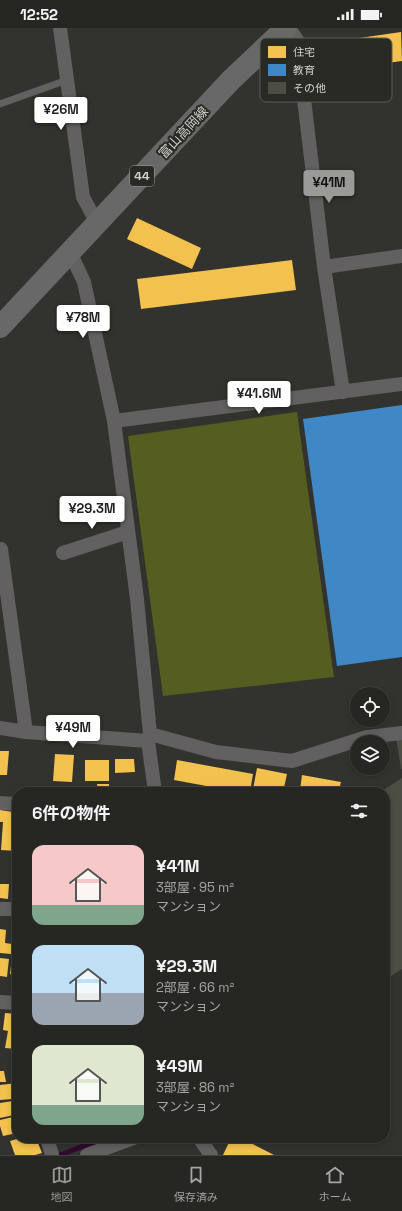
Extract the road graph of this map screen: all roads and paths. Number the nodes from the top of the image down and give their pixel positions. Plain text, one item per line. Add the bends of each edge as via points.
1 (60, 28) edge
2 (287, 28) edge
3 (276, 38) edge
4 (295, 38) edge
5 (260, 53) edge
6 (67, 80) junction
7 (304, 102) edge
8 (0, 104) edge
9 (97, 224) junction
10 (70, 252) junction
11 (402, 256) edge
12 (324, 267) junction
13 (0, 327) edge
14 (402, 384) edge
15 (343, 392) junction
16 (114, 421) junction
17 (128, 532) junction
18 (1, 549) edge
19 (63, 553) dead end
20 (0, 728) edge
21 (26, 732) junction
22 (402, 733) edge
23 (149, 737) junction
24 (154, 787) edge
25 (0, 803) edge
26 (12, 804) edge
27 (0, 909) edge
28 (12, 909) edge
29 (0, 1002) edge
30 (12, 1003) edge
31 (48, 1143) edge
32 (120, 1143) edge
33 (203, 1143) edge
34 (52, 1155) edge
35 (87, 1155) edge
36 (211, 1155) edge

1 - 6 street
2 - 3 main road, 富山高岡線 / 44
2 - 4 street
5 - 9 main road, 富山高岡線 / 44 via 231,80
6 - 8 lane
6 - 9 street via 83,197
7 - 12 street
9 - 10 main road, 富山高岡線 / 44
10 - 13 main road, 富山高岡線 / 44
10 - 16 street via 84,282
11 - 12 street
12 - 15 street
14 - 15 street
15 - 16 street
16 - 17 street
17 - 19 street
17 - 23 street via 137,598
18 - 21 street
20 - 21 street
21 - 23 street
22 - 23 street via 367,737 292,761 216,752
23 - 24 street
25 - 26 street
27 - 28 street
29 - 30 street
31 - 34 street
32 - 35 street
33 - 36 street

